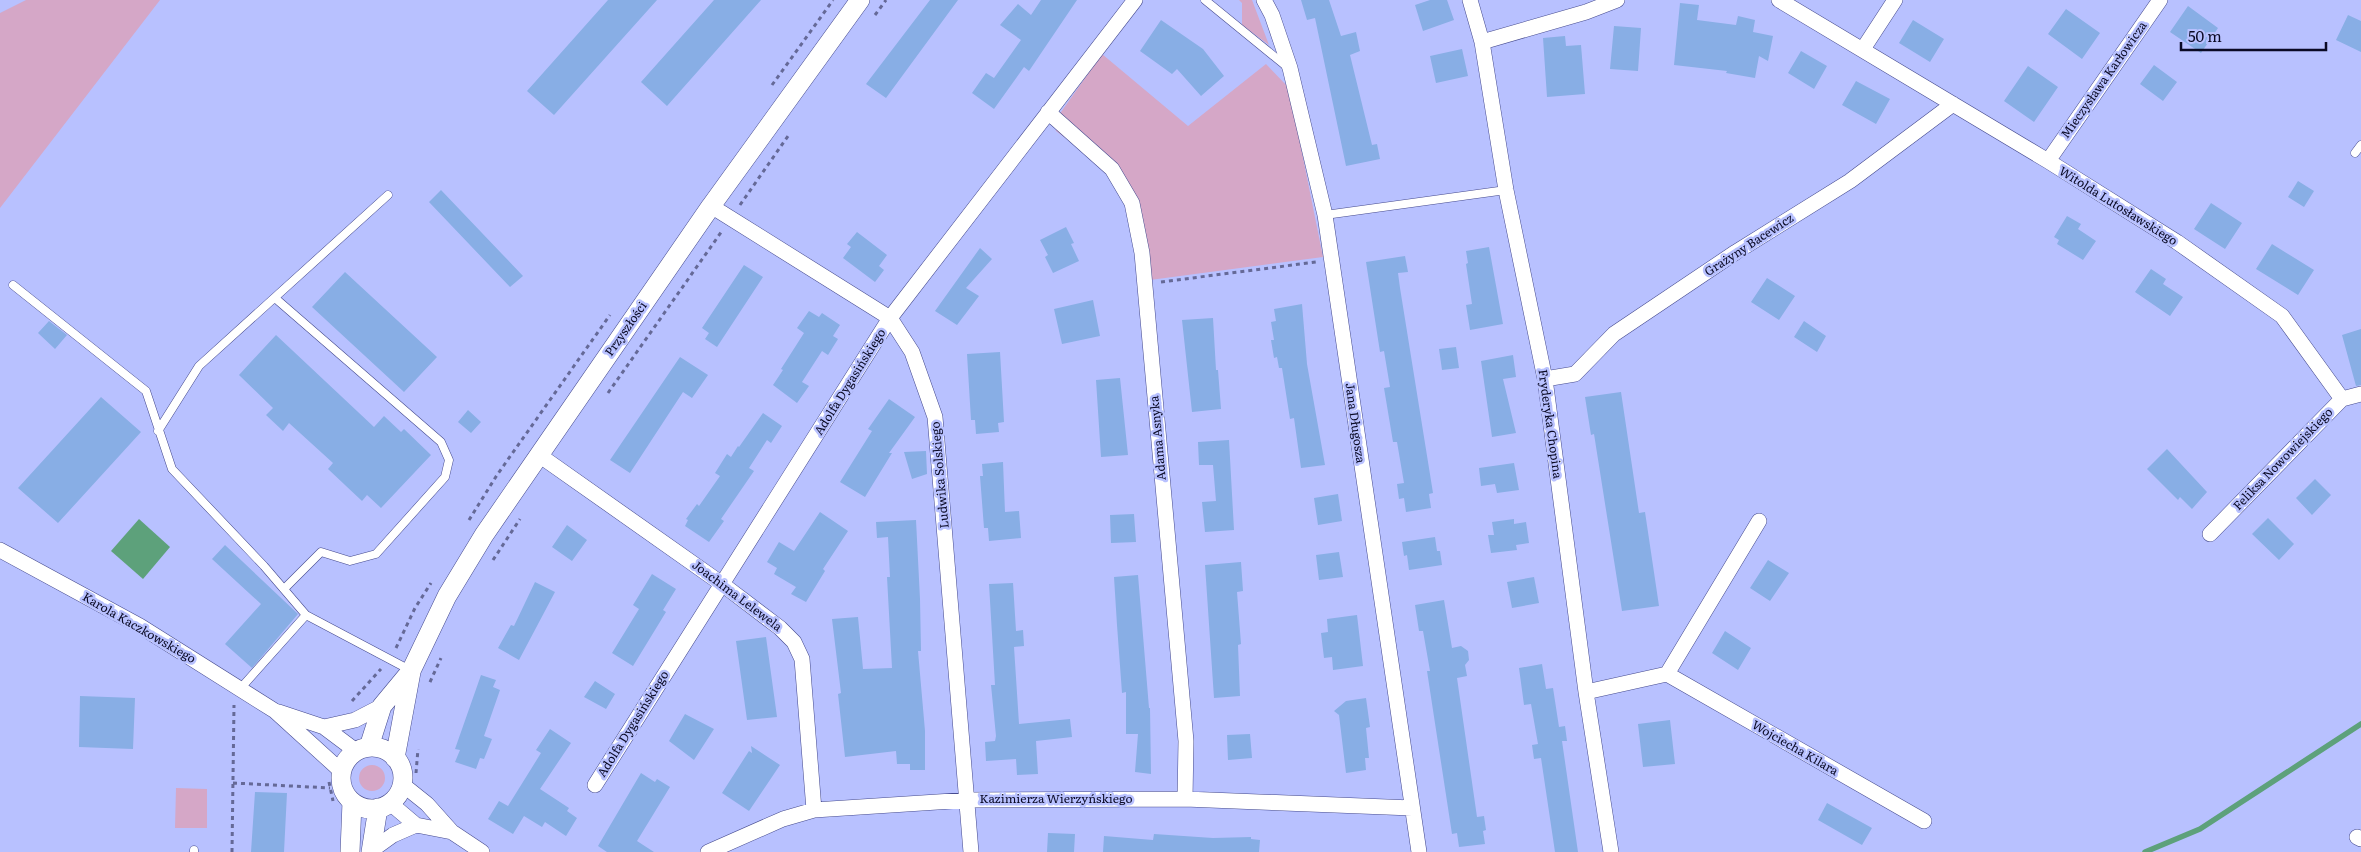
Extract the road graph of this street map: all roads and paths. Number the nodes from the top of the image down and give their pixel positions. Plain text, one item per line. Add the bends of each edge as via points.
1 (860, 0) edge
2 (886, 0) edge
3 (1135, 0) edge
4 (1205, 0) edge
5 (1264, 0) edge
6 (1470, 0) edge
7 (1617, 0) edge
8 (1779, 0) edge
9 (1895, 0) edge
10 (2160, 0) edge
11 (874, 16) dead end
12 (1482, 42) junction
13 (1863, 49) junction
14 (1290, 68) junction
15 (1954, 104) junction
16 (1048, 112) junction
17 (793, 128) dead end
18 (2361, 146) edge
19 (2355, 153) dead end
20 (2048, 161) junction
21 (1506, 190) junction
22 (388, 195) dead end
23 (711, 206) junction
24 (1325, 215) junction
25 (731, 218) junction
26 (1332, 260) junction
27 (1144, 284) junction
28 (13, 285) dead end
29 (274, 298) junction
30 (890, 318) junction
31 (1545, 379) junction
32 (2361, 394) edge
33 (606, 395) dead end
34 (2342, 399) junction
35 (158, 431) junction
36 (538, 456) junction
37 (524, 514) dead end
38 (1759, 521) dead end
39 (2210, 534) dead end
40 (0, 550) edge
41 (492, 561) dead end
42 (722, 584) junction
43 (284, 589) junction
44 (306, 615) junction
45 (442, 655) dead end
46 (411, 671) junction
47 (1666, 674) junction
48 (240, 689) junction
49 (428, 690) dead end
50 (1586, 692) junction
51 (382, 706) junction
52 (275, 711) junction
53 (324, 727) junction
54 (418, 742) dead end
55 (362, 749) junction
56 (395, 758) junction
57 (341, 771) junction
58 (409, 782) junction
59 (233, 783) junction
60 (595, 785) dead end
61 (330, 788) dead end
62 (1185, 798) junction
63 (968, 800) junction
64 (352, 802) junction
65 (384, 806) junction
66 (1412, 808) junction
67 (814, 810) junction
68 (1924, 821) dead end
69 (416, 826) junction
70 (452, 832) junction
71 (372, 851) edge
72 (232, 852) edge
73 (350, 852) edge
74 (482, 852) edge
75 (708, 852) edge
76 (971, 852) edge
77 (1418, 852) edge
78 (1610, 852) edge

1 - 23 street, Przyszłości
2 - 11 path
3 - 16 street, Adolfa Dygasińskiego
4 - 14 lane
5 - 14 street, Jana Długosza
6 - 12 street, Fryderyka Chopina
7 - 12 street
8 - 13 street, Witolda Lutosławskiego
9 - 13 street
10 - 20 street, Mieczysława Karłowicza
12 - 21 street, Fryderyka Chopina
13 - 15 street, Witolda Lutosławskiego
14 - 24 street, Jana Długosza
15 - 20 street, Witolda Lutosławskiego
15 - 31 street, Grażyny Bacewicz via 1850,182 1736,252 1614,334 1575,374
16 - 27 street, Adama Asnyka via 1112,169 1132,203 1142,252
16 - 30 street, Adolfa Dygasińskiego
17 - 25 path
18 - 19 lane
20 - 34 street, Witolda Lutosławskiego via 2177,242 2282,316
21 - 24 lane
21 - 31 street, Fryderyka Chopina
22 - 29 lane
23 - 25 street, Ludwika Solskiego
23 - 36 street, Przyszłości
24 - 26 street, Jana Długosza
25 - 30 street, Ludwika Solskiego
25 - 33 path
26 - 27 path
26 - 66 street, Jana Długosza
27 - 62 street, Adama Asnyka via 1186,741
28 - 35 lane via 146,391
29 - 35 lane via 199,366
29 - 43 lane via 441,442 449,460 445,477 376,554 350,561 321,552
30 - 42 street, Adolfa Dygasińskiego
30 - 63 street, Ludwika Solskiego via 912,352 935,417
31 - 50 street, Fryderyka Chopina
32 - 34 street, Feliksa Nowowiejskiego
34 - 39 street, Feliksa Nowowiejskiego
35 - 43 lane via 172,469
36 - 42 street, Joachima Lelewela
36 - 46 street, Przyszłości via 446,596
37 - 41 path
38 - 47 street
40 - 48 street, Karola Kaczkowskiego via 140,626
42 - 60 street, Adolfa Dygasińskiego
42 - 67 street, Joachima Lelewela via 780,628 794,642 802,659
43 - 44 lane
44 - 46 lane
44 - 48 lane
45 - 49 path
46 - 51 street
46 - 56 street
47 - 50 street
47 - 68 street, Wojciecha Kilara
48 - 52 street, Karola Kaczkowskiego
48 - 59 path via 234,698
50 - 78 street, Fryderyka Chopina
51 - 53 street via 355,720
51 - 55 street
52 - 53 street, Karola Kaczkowskiego
52 - 57 street, Karola Kaczkowskiego
53 - 55 street, Karola Kaczkowskiego
54 - 58 path
55 - 56 street via 383,749
55 - 57 street via 346,760
56 - 58 street
57 - 64 street via 341,784
58 - 65 street
58 - 70 street
59 - 61 path
59 - 72 path
62 - 63 street, Kazimierza Wierzyńskiego
62 - 66 street, Kazimierza Wierzyńskiego
63 - 67 street, Kazimierza Wierzyńskiego
63 - 76 street, Ludwika Solskiego
64 - 65 street via 365,808
64 - 73 street
65 - 69 street
65 - 71 street
66 - 77 street, Jana Długosza
67 - 75 street, Kazimierza Wierzyńskiego via 783,819
69 - 70 street
69 - 71 street via 393,835
70 - 74 street

